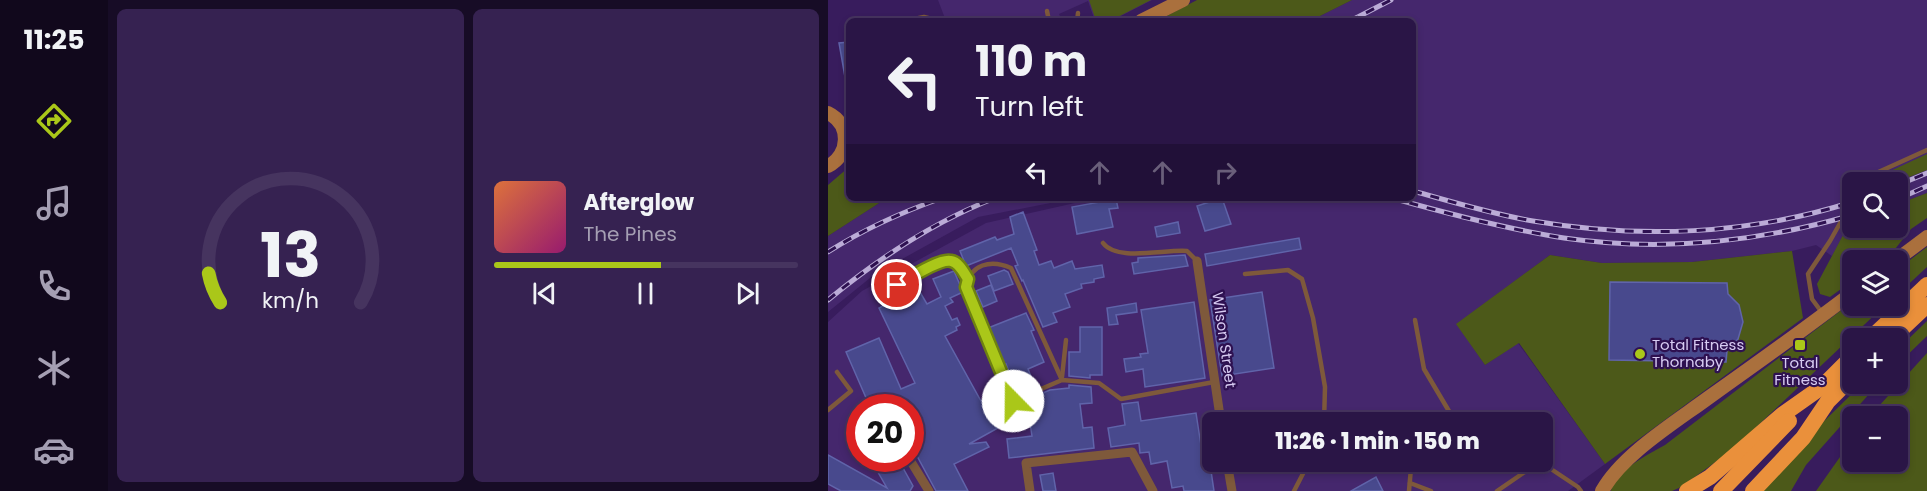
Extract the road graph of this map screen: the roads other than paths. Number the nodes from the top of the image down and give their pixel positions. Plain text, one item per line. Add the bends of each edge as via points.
1 (1183, 0) edge
2 (1047, 11) dead end
3 (1078, 13) dead end
4 (1048, 18) edge
5 (1077, 18) edge
6 (1147, 18) edge
7 (838, 118) edge
8 (1927, 150) edge
9 (845, 153) edge
10 (828, 166) edge
11 (1878, 172) edge
12 (1842, 220) edge
13 (1927, 237) edge
14 (1103, 243) dead end
15 (1908, 251) edge
16 (1197, 261) joint
17 (1245, 274) dead end
18 (968, 279) junction
19 (1927, 285) edge
20 (878, 296) dead end
21 (1842, 301) edge
22 (1927, 305) edge
23 (1823, 315) junction
24 (1415, 320) dead end
25 (1882, 328) edge
26 (1903, 328) edge
27 (1066, 340) dead end
28 (1842, 371) edge
29 (837, 372) dead end
30 (1062, 380) junction
31 (1214, 382) junction
32 (1842, 383) edge
33 (1825, 394) junction
34 (828, 410) edge
35 (1219, 412) edge
36 (1324, 412) edge
37 (1449, 412) edge
38 (1553, 471) edge
39 (917, 472) edge
40 (1229, 472) edge
41 (1304, 472) edge
42 (1412, 472) edge
43 (1525, 472) edge
44 (1410, 483) junction
45 (929, 491) edge
46 (1030, 491) edge
47 (1153, 491) edge
48 (1232, 491) edge
49 (1294, 491) edge
50 (1409, 491) edge
51 (1431, 491) edge
52 (1497, 491) edge
53 (1581, 491) edge
54 (1602, 491) edge
55 (1687, 491) edge
56 (1720, 491) edge
57 (1742, 491) edge
58 (1753, 491) edge

1 - 6 main road
2 - 4 lane
3 - 5 lane
7 - 9 main road via 845,133
8 - 11 lane
9 - 10 main road
12 - 23 lane via 1808,274 1812,299
13 - 15 main road
14 - 16 lane via 1121,253 1187,251
16 - 31 street, Wilson Street
17 - 36 lane via 1288,270 1302,279 1325,387
18 - 20 lane via 950,260
18 - 30 lane via 984,264 1000,263 1011,268
18 - 30 lane via 966,287 1013,401
19 - 25 highway
21 - 23 main road
22 - 26 highway
23 - 54 main road via 1661,433 1609,477
24 - 37 lane via 1424,369
27 - 30 lane
28 - 33 highway
29 - 34 lane via 850,391
30 - 31 lane via 1099,383 1121,399
31 - 35 street, Wilson Street
32 - 33 highway
33 - 55 highway via 1782,415 1710,477
33 - 56 highway
33 - 57 highway
33 - 58 highway via 1803,438
38 - 53 lane
39 - 45 street
40 - 48 street
41 - 49 lane
42 - 44 lane
43 - 52 lane
44 - 50 lane
44 - 51 lane
46 - 47 street via 1026,463 1132,452

